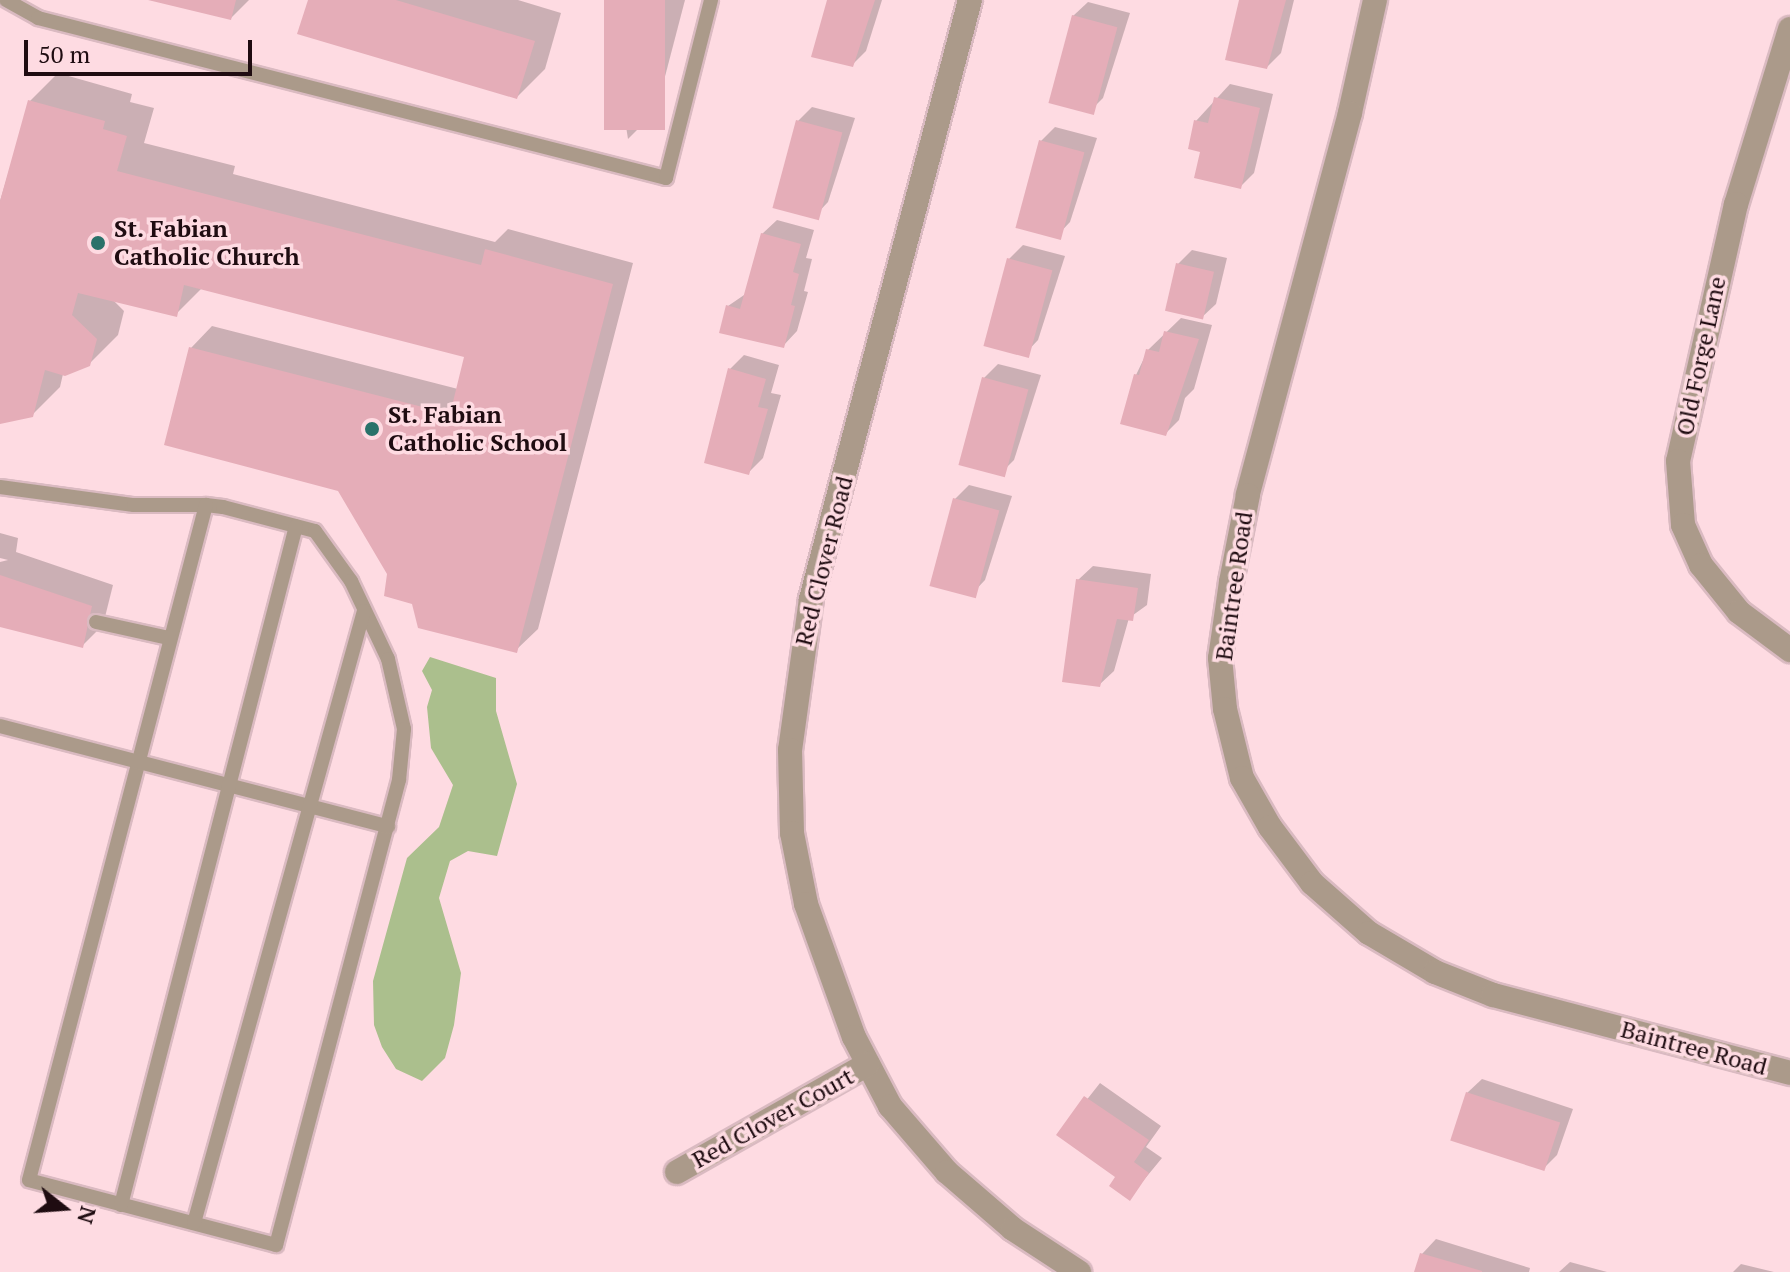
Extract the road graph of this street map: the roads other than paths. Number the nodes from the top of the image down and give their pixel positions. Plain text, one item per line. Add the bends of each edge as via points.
1 (6, 0) edge
2 (711, 0) edge
3 (970, 0) edge
4 (1375, 0) edge
5 (1790, 29) edge
6 (0, 487) edge
7 (206, 505) junction
8 (296, 526) junction
9 (364, 611) junction
10 (96, 622) dead end
11 (169, 638) junction
12 (1790, 650) edge
13 (0, 726) edge
14 (136, 761) junction
15 (228, 784) junction
16 (308, 805) junction
17 (388, 826) junction
18 (868, 1064) junction
19 (1790, 1073) edge
20 (677, 1172) dead end
21 (121, 1205) junction
22 (194, 1223) junction
23 (1079, 1272) edge

1 - 2 lane via 38,18 666,178
3 - 18 street, Red Clover Road via 811,599 790,750 792,833 806,904
4 - 19 street, Baintree Road via 1248,495 1231,582 1220,658 1225,709 1242,778 1312,883 1369,933 1435,972 1493,995
5 - 12 street, Old Forge Lane via 1736,204 1678,461 1683,525 1701,565 1739,612
6 - 7 lane via 134,505
7 - 8 lane
7 - 11 lane
8 - 9 lane via 315,531 351,581
8 - 15 lane
9 - 16 lane
9 - 17 lane via 388,659 404,729
10 - 11 lane
11 - 14 lane
13 - 14 lane
14 - 15 lane
14 - 21 lane via 29,1180
15 - 16 lane
15 - 21 lane
16 - 17 lane
16 - 22 lane
17 - 22 lane via 276,1245
18 - 20 street, Red Clover Court
18 - 23 street, Red Clover Road via 890,1106 947,1172 1013,1229
21 - 22 lane

